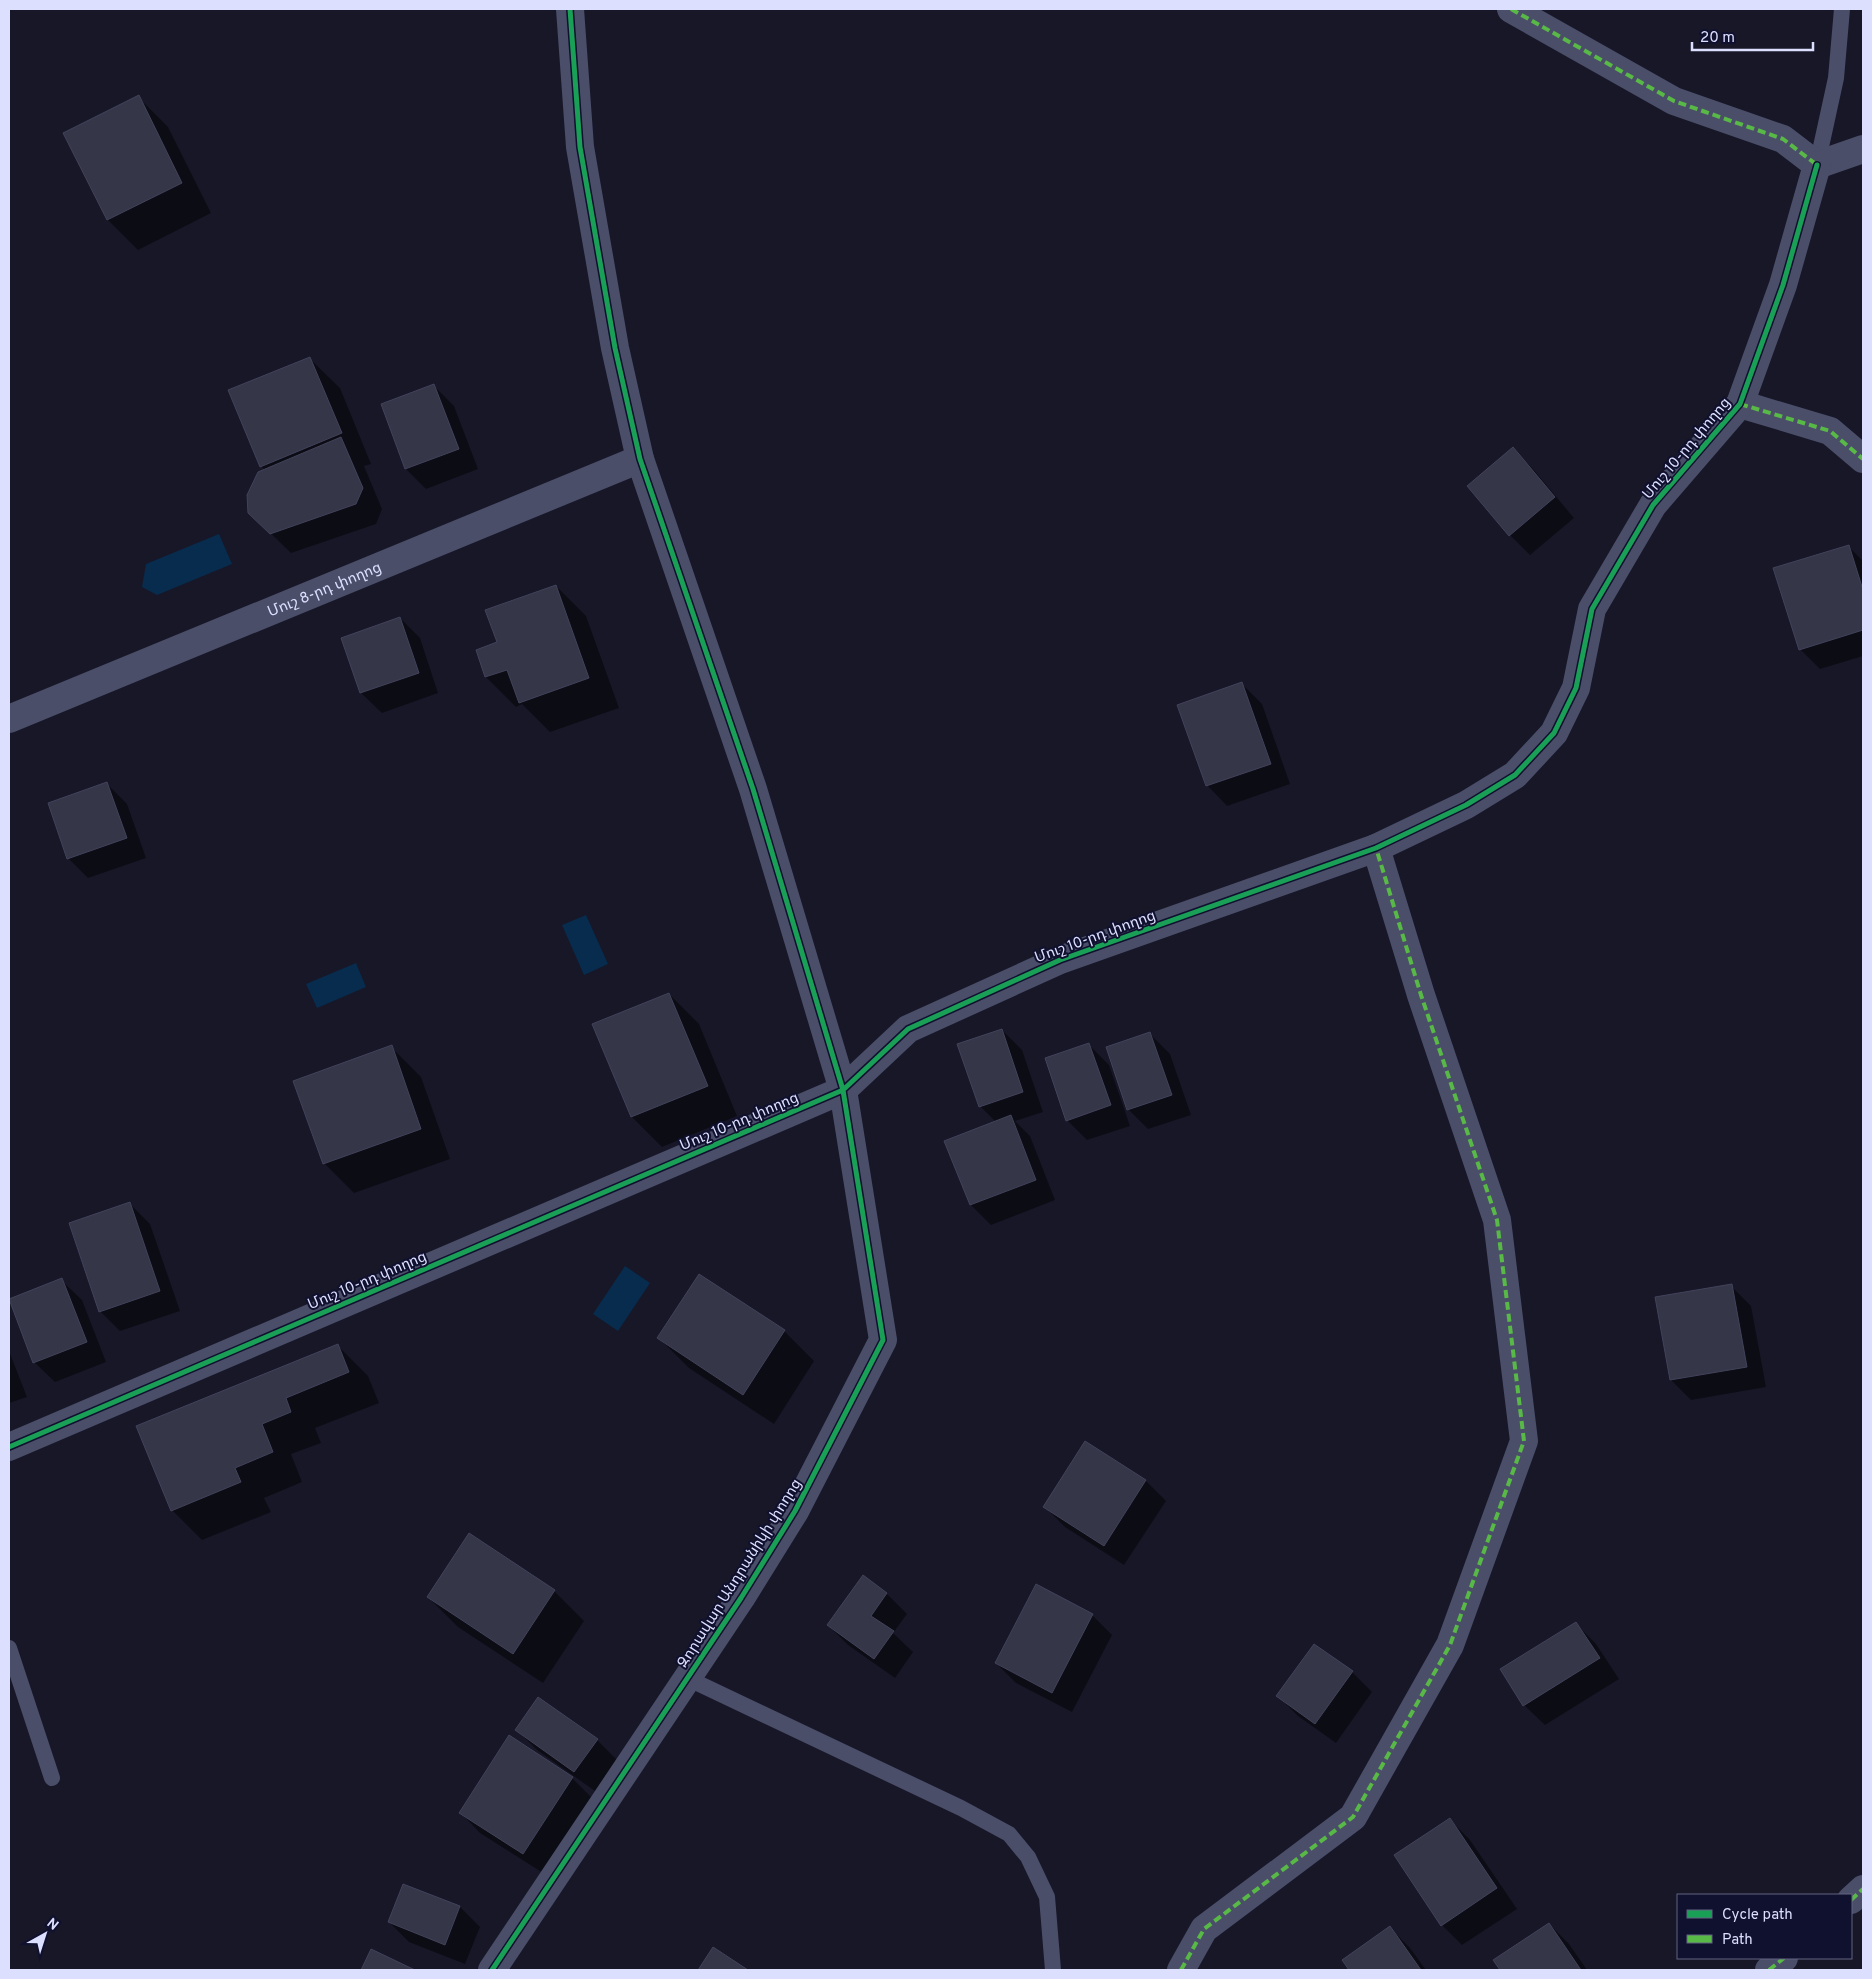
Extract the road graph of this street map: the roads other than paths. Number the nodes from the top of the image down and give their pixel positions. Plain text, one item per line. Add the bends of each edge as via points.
1 (570, 9) edge
2 (1511, 9) edge
3 (1842, 9) edge
4 (1863, 149) edge
5 (1817, 165) junction
6 (1740, 404) junction
7 (640, 458) junction
8 (1863, 459) edge
9 (9, 719) edge
10 (1376, 848) junction
11 (843, 1090) junction
12 (9, 1447) edge
13 (9, 1648) edge
14 (689, 1679) junction
15 (52, 1778) dead end
16 (1863, 1889) edge
17 (1852, 1899) edge
18 (1783, 1959) edge
19 (492, 1970) edge
20 (1053, 1970) edge
21 (1181, 1970) edge
22 (1769, 1970) edge

1 - 7 street, Զորավար Անդրանիկի փողոց via 580,147 614,348
2 - 5 street via 1674,101 1784,139
3 - 5 lane via 1836,78
4 - 5 street
5 - 6 street, Մուշ 10-րդ փողոց via 1783,285
6 - 8 street via 1830,432
6 - 10 street, Մուշ 10-րդ փողոց via 1653,505 1592,609 1576,688 1554,733 1514,775 1466,804
7 - 9 street, Մուշ 8-րդ փողոց
7 - 11 street, Զորավար Անդրանիկի փողոց via 753,789
10 - 11 street, Մուշ 10-րդ փողոց via 1060,960 1006,984 908,1029
10 - 21 street via 1496,1220 1524,1441 1450,1645 1353,1816 1204,1930
11 - 12 street, Մուշ 10-րդ փողոց
11 - 14 street, Զորավար Անդրանիկի փողոց via 883,1340 795,1511
13 - 15 lane
14 - 19 street, Զորավար Անդրանիկի փողոց
14 - 20 lane via 961,1808 1008,1834 1028,1857 1047,1897
16 - 17 street
18 - 22 street

